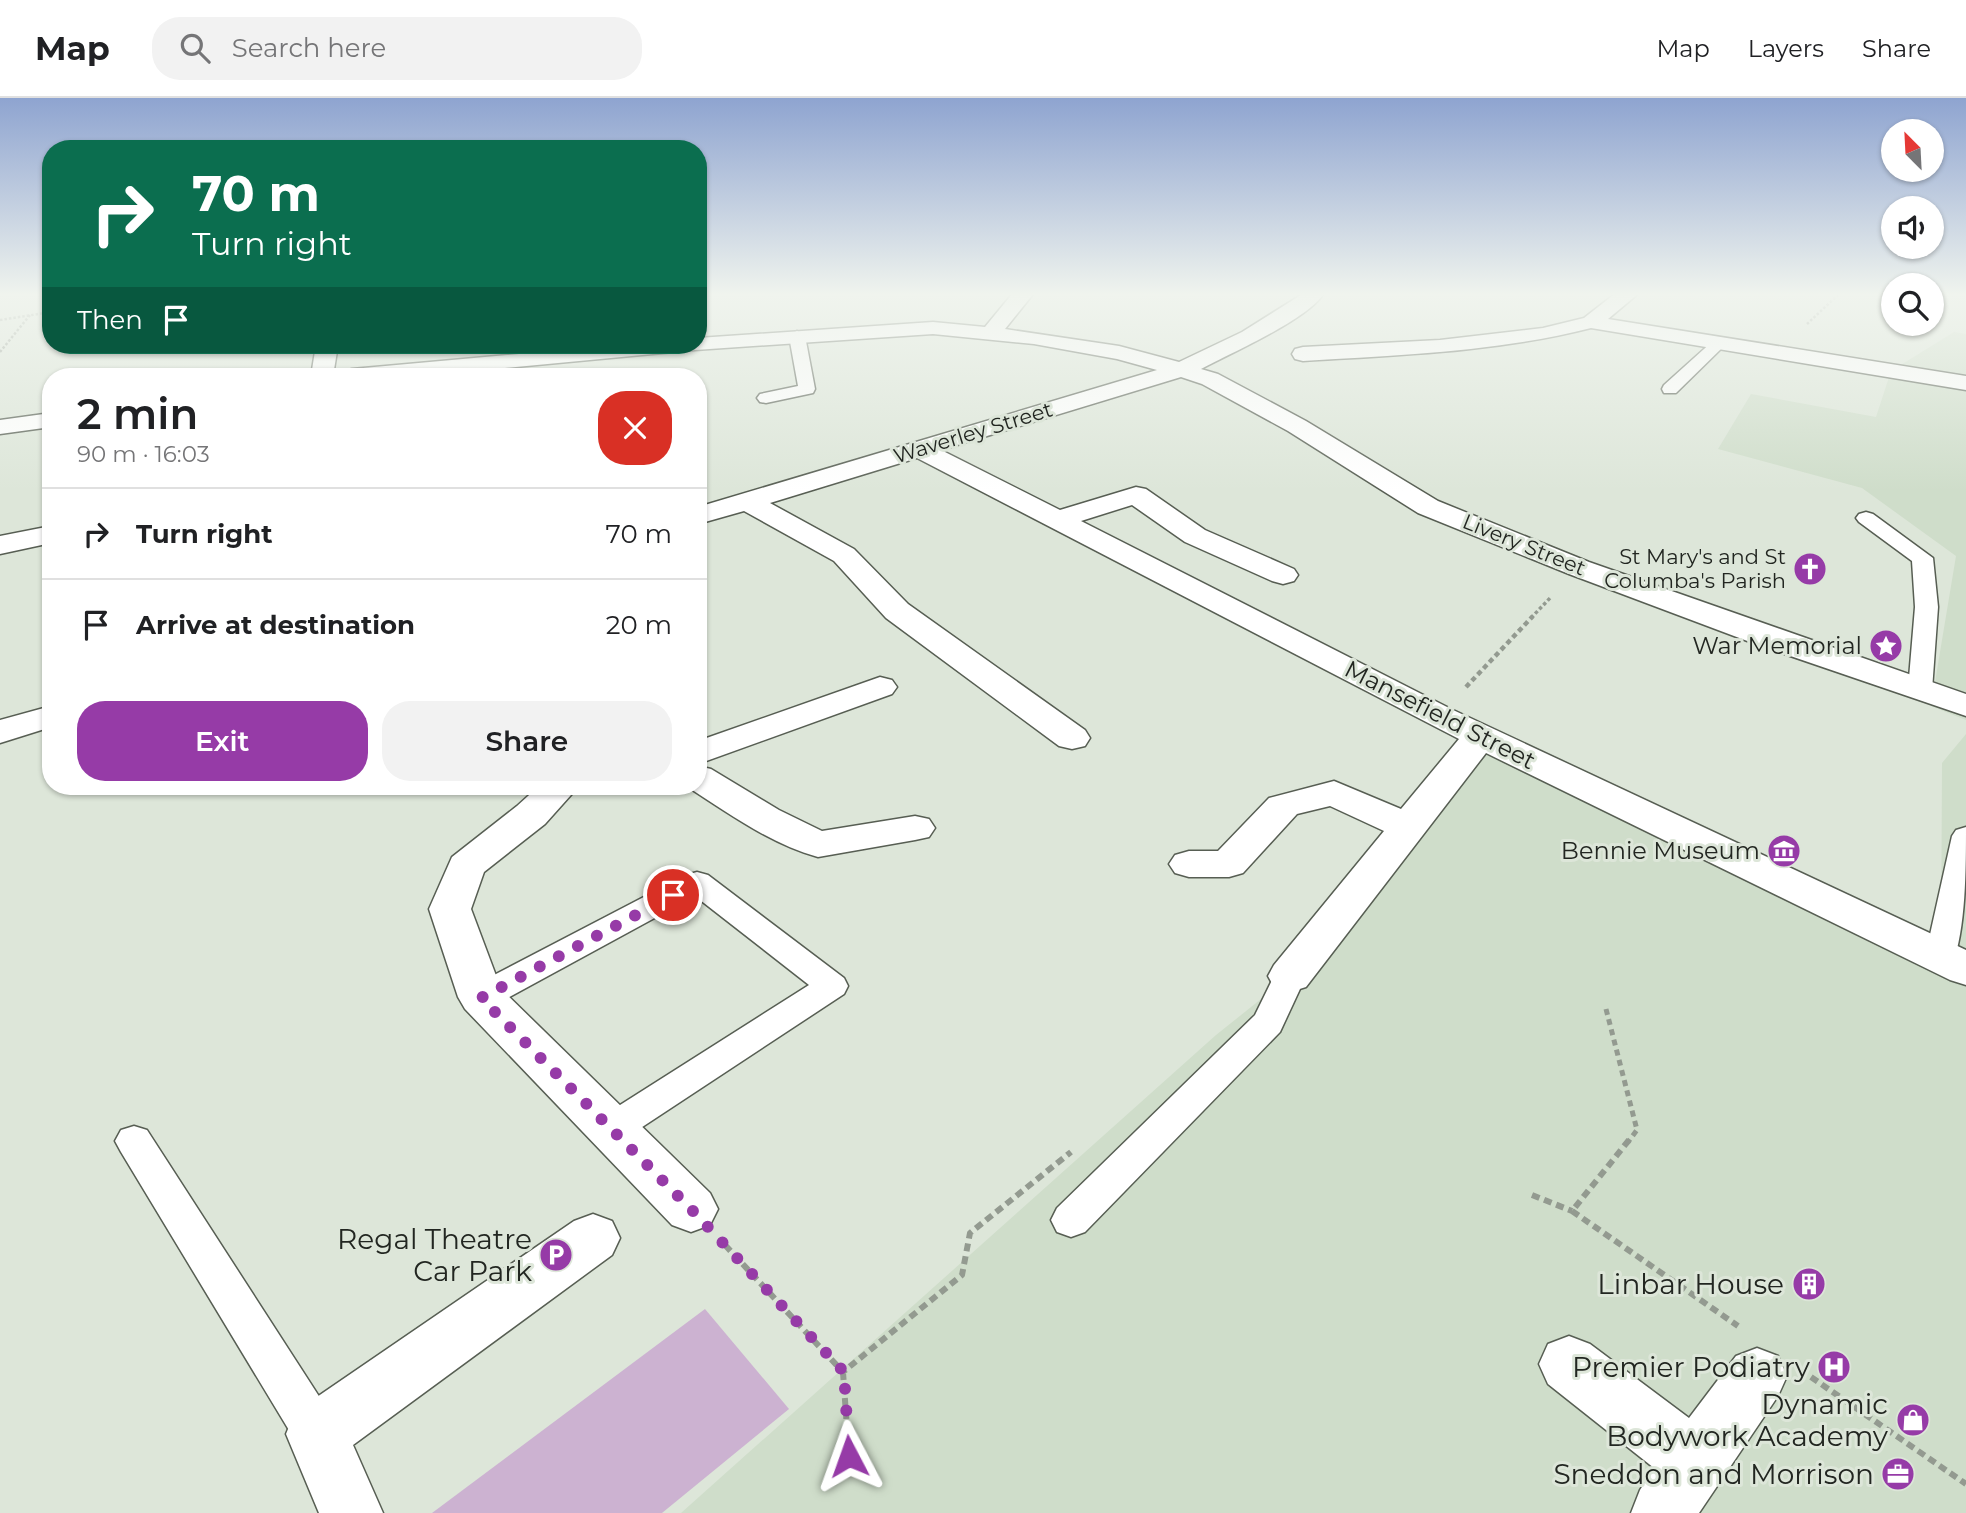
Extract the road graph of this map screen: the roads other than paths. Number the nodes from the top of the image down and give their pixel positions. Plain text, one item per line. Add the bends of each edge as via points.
1 (535, 359) edge
2 (801, 359) edge
3 (1138, 359) edge
4 (1204, 359) edge
5 (1702, 359) edge
6 (1818, 359) edge
7 (438, 368) edge
8 (1181, 370) junction
9 (1966, 383) edge
10 (1670, 389) dead end
11 (766, 398) dead end
12 (42, 421) edge
13 (0, 427) edge
14 (919, 449) junction
15 (746, 501) junction
16 (707, 512) edge
17 (1866, 518) dead end
18 (1057, 520) junction
19 (42, 536) edge
20 (0, 545) edge
21 (1283, 575) dead end
22 (880, 687) dead end
23 (1920, 690) junction
24 (1966, 706) edge
25 (42, 719) edge
26 (0, 732) edge
27 (1480, 736) junction
28 (1072, 738) dead end
29 (707, 750) edge
30 (707, 783) edge
31 (551, 795) edge
32 (1408, 827) junction
33 (915, 828) dead end
34 (1966, 836) edge
35 (1189, 864) dead end
36 (1954, 963) edge
37 (1290, 976) joint
38 (481, 998) junction
39 (611, 1129) junction
40 (134, 1141) dead end
41 (691, 1209) road end
42 (1071, 1220) dead end
43 (593, 1238) dead end
44 (1769, 1360) road end
45 (1569, 1364) dead end
46 (317, 1434) junction
47 (1695, 1461) junction
48 (351, 1513) edge
49 (1663, 1513) edge

1 - 7 street
2 - 11 lane via 807,390
3 - 8 street, Livery Street
4 - 8 street, Waverley Street
5 - 10 lane
6 - 9 street
8 - 14 street, Waverley Street
8 - 23 street, Livery Street via 1210,379 1428,507 1579,568
12 - 13 street
14 - 15 street, Waverley Street
14 - 18 street, Mansefield Street
15 - 16 street, Waverley Street
15 - 28 street via 844,555 897,611
17 - 23 lane via 1922,558 1927,626
18 - 21 street via 1136,495 1195,536
18 - 27 street, Mansefield Street
19 - 20 street
22 - 29 street
23 - 24 street, Livery Street
25 - 26 street
27 - 32 street
27 - 36 street, Mansefield Street
30 - 33 street via 765,819 818,844
31 - 38 street via 466,866 450,909
32 - 35 street via 1335,793 1283,806 1229,864
32 - 37 street
34 - 36 lane
37 - 42 lane via 1268,1023
38 - 39 street
38 - 39 lane via 696,882 832,986
39 - 41 street
40 - 46 lane
43 - 46 street
44 - 47 street
45 - 47 street
46 - 48 street
47 - 49 street

